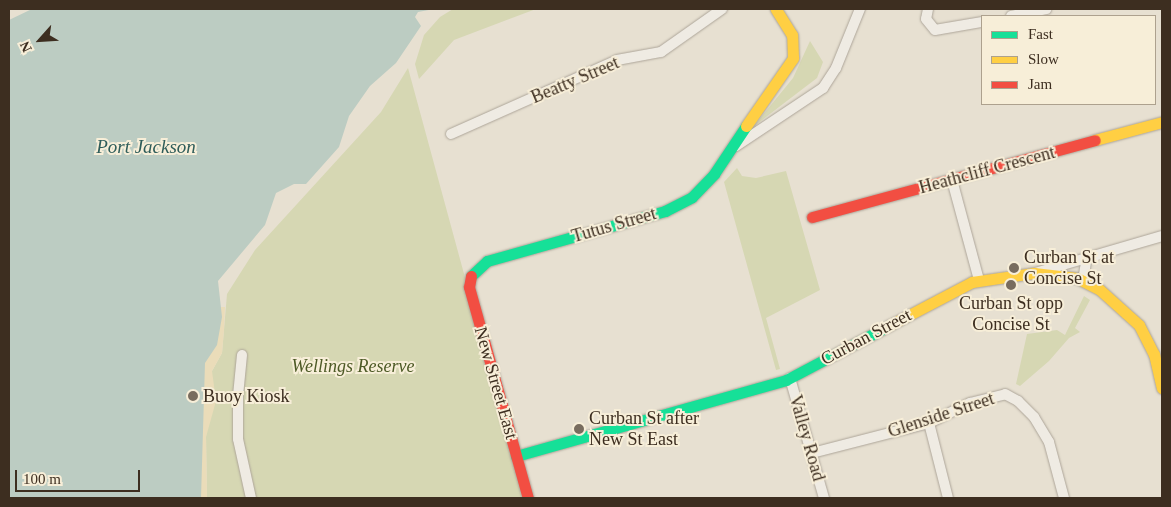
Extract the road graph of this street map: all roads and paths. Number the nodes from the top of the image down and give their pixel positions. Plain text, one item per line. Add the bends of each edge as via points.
1 (722, 9) edge
2 (776, 9) edge
3 (860, 9) edge
4 (928, 9) edge
5 (1046, 9) edge
6 (1016, 15) edge
7 (981, 22) edge
8 (1162, 122) edge
9 (451, 134) dead end
10 (733, 148) junction
11 (952, 180) junction
12 (812, 217) dead end
13 (1162, 236) edge
14 (1087, 256) junction
15 (474, 269) joint
16 (1034, 273) junction
17 (979, 280) junction
18 (1084, 280) junction
19 (242, 355) dead end
20 (790, 378) junction
21 (1162, 388) edge
22 (929, 423) junction
23 (812, 453) junction
24 (516, 456) junction
25 (251, 498) edge
26 (528, 498) edge
27 (824, 498) edge
28 (948, 498) edge
29 (1064, 498) edge

1 - 9 street, Beatty Street via 661,52 607,64
2 - 10 street, Tutus Street via 792,35 793,58
3 - 10 street via 836,68 823,88
4 - 7 street via 926,19 935,30
5 - 6 street
8 - 11 street, Heathcliff Crescent
10 - 15 street, Tutus Street via 699,191 675,207 487,261
11 - 12 street, Heathcliff Crescent
11 - 17 street
13 - 14 street
14 - 16 street
14 - 18 street
15 - 24 street, New Street East via 469,287
16 - 17 street, Curban Street
16 - 18 street, Curban Street
17 - 20 street, Curban Street
18 - 21 street, Curban Street via 1115,300 1139,325 1154,354
19 - 25 street via 238,440
20 - 23 street, Valley Road
20 - 24 street, Curban Street
22 - 23 street, Glenside Street
22 - 28 street
22 - 29 street, Glenside Street via 970,403 1005,394 1018,401 1034,417 1049,442
23 - 27 street, Valley Road
24 - 26 street, New Street East

